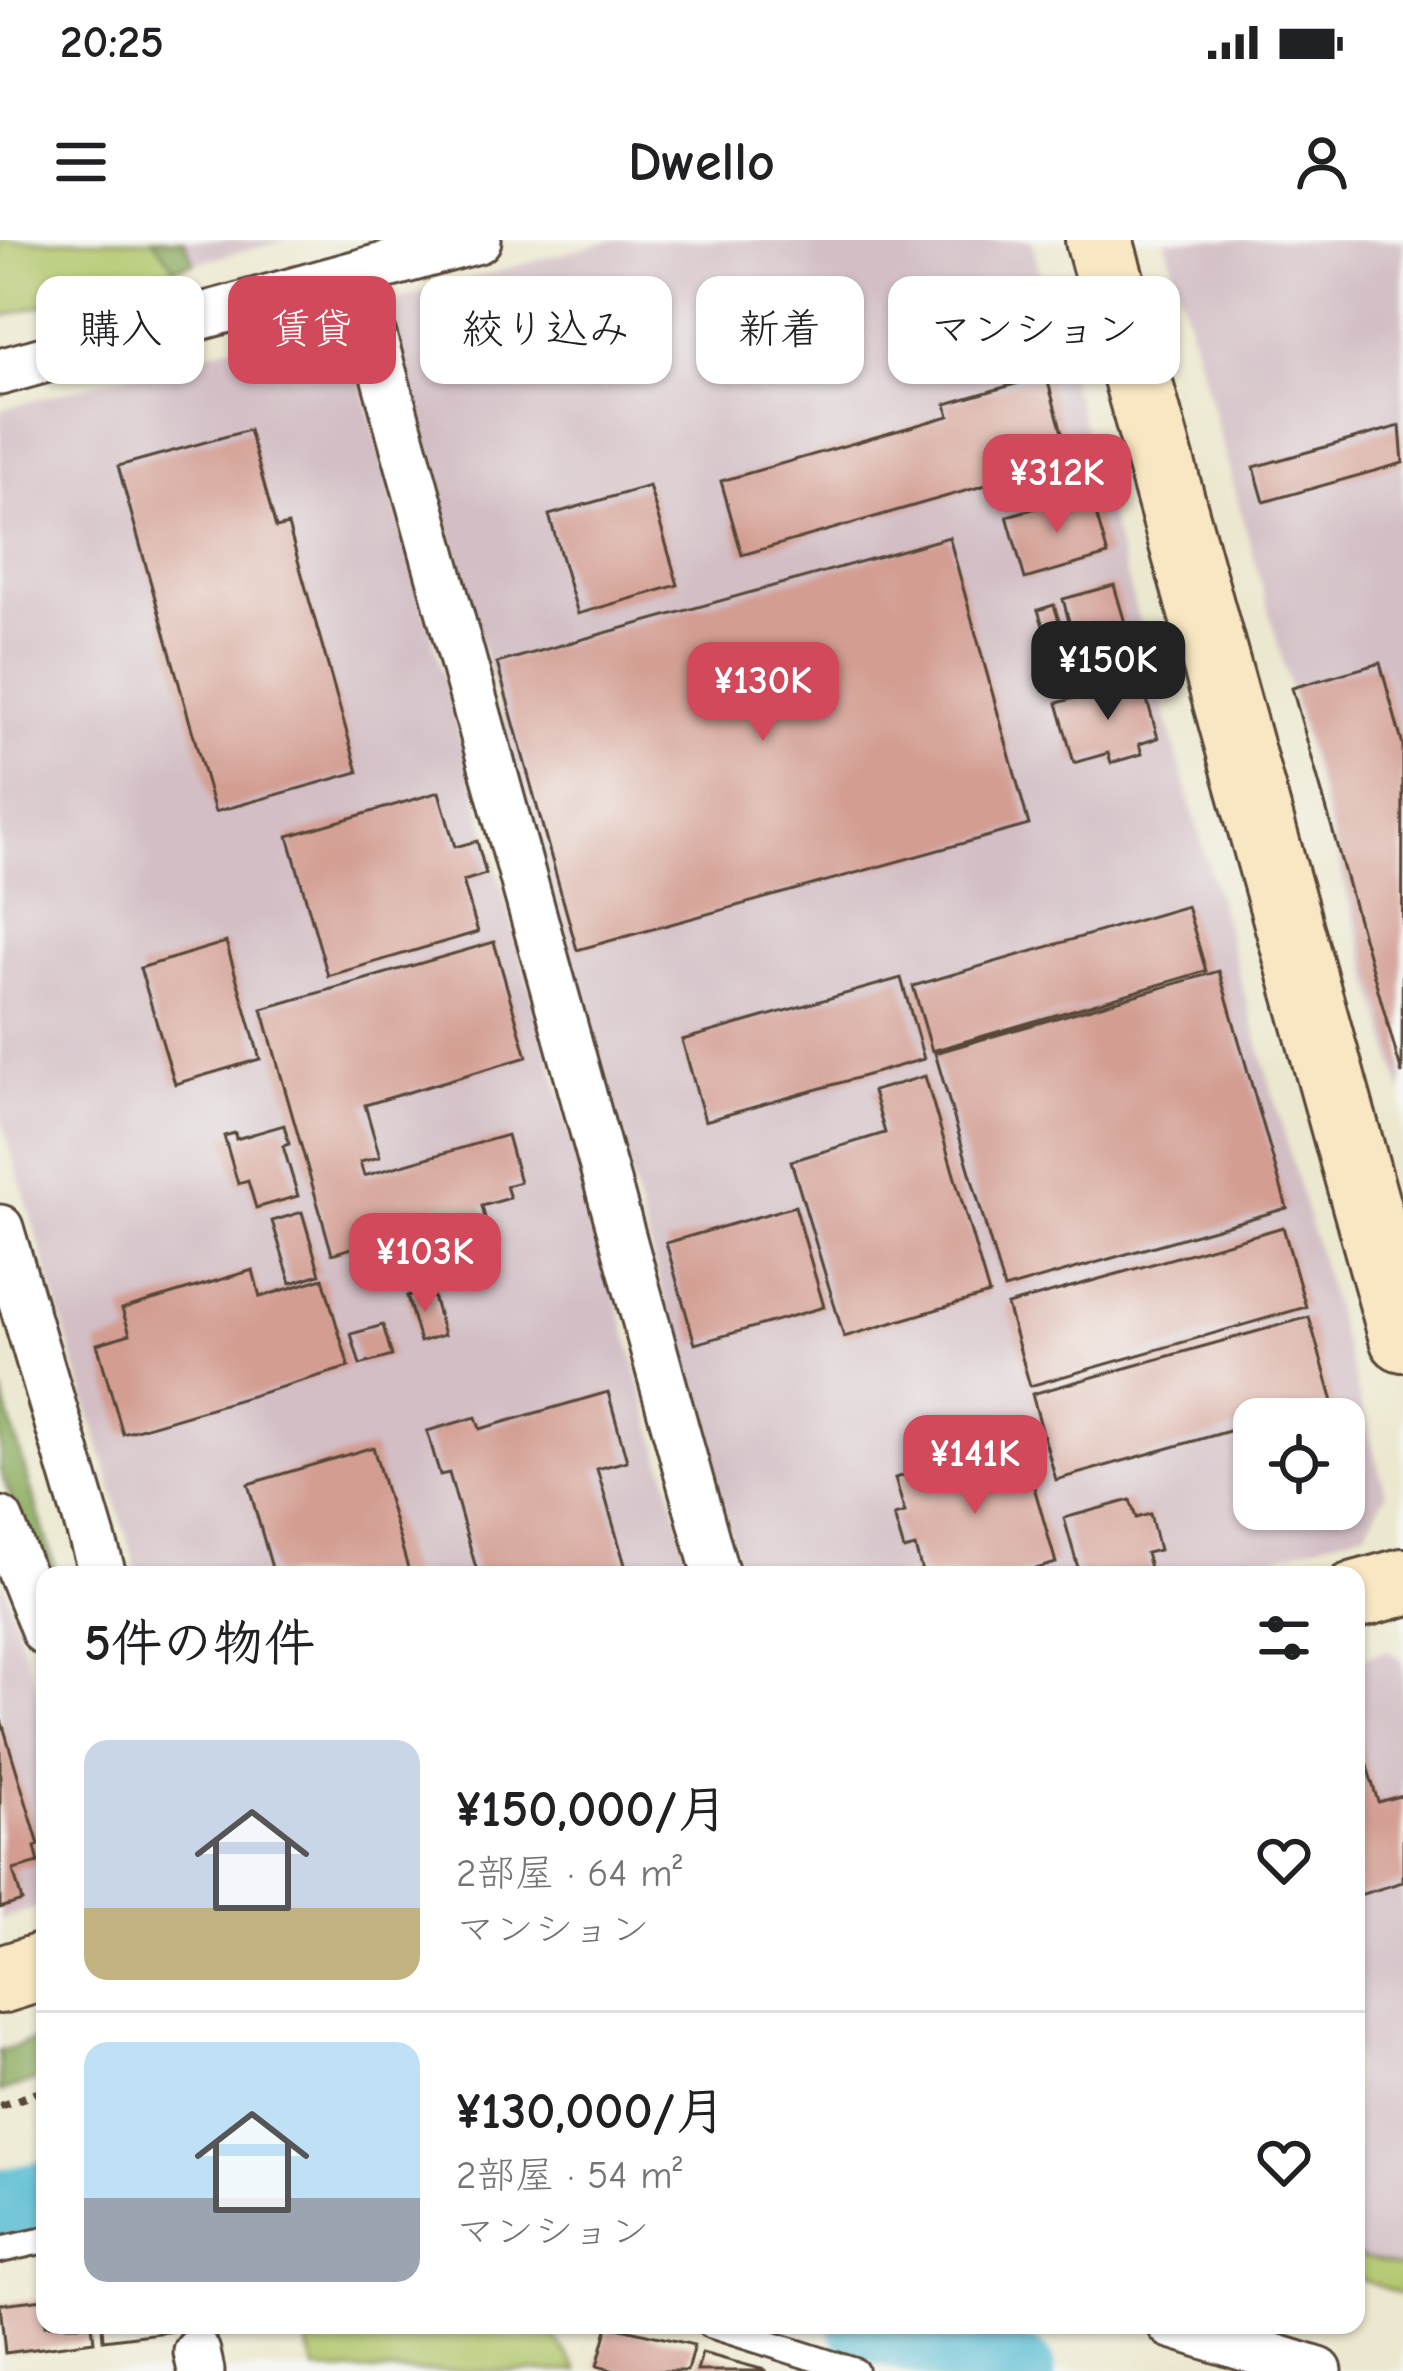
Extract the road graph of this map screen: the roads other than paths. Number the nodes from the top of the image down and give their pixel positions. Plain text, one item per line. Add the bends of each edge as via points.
1 (478, 240) edge
2 (1099, 240) edge
3 (356, 274) junction
4 (0, 372) edge
5 (0, 1228) edge
6 (1403, 1338) edge
7 (0, 1520) edge
8 (100, 1566) edge
9 (714, 1566) edge
10 (1403, 1582) edge
11 (1365, 1593) edge
12 (36, 1610) edge
13 (36, 1969) edge
14 (0, 1980) edge
15 (36, 2242) edge
16 (0, 2250) edge
17 (738, 2334) edge
18 (1184, 2334) edge
19 (1219, 2357) edge
20 (855, 2371) edge
21 (1319, 2371) edge

1 - 3 street
2 - 6 street
3 - 4 street
3 - 9 street
5 - 8 street
7 - 12 street
10 - 11 street
13 - 14 street
15 - 16 lane
17 - 20 lane
18 - 19 street
19 - 21 street

